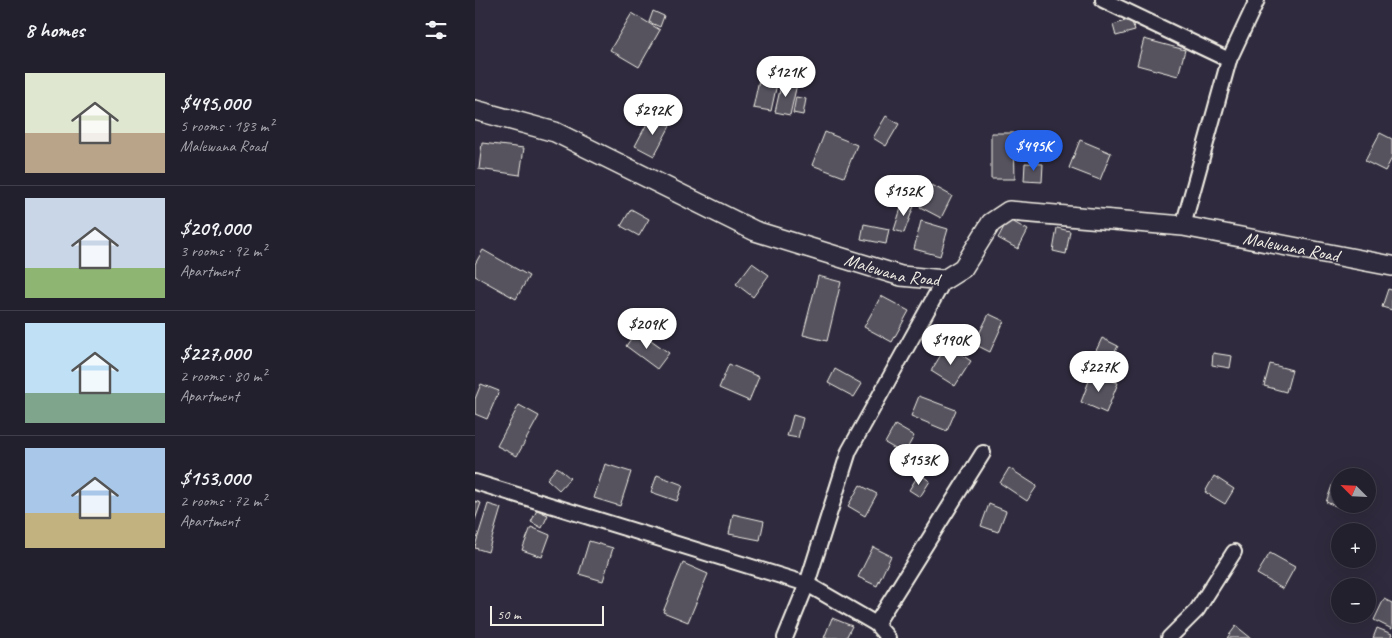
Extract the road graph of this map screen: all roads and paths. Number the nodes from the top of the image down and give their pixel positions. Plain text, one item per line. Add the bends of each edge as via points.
1 (1103, 0) edge
2 (1257, 0) edge
3 (1229, 60) junction
4 (475, 110) edge
5 (1183, 226) junction
6 (1392, 266) edge
7 (944, 280) junction
8 (983, 453) dead end
9 (475, 482) edge
10 (1234, 552) dead end
11 (807, 584) junction
12 (876, 624) junction
13 (785, 638) edge
14 (887, 638) edge
15 (1169, 638) edge

1 - 3 street
2 - 3 street
3 - 5 street
4 - 7 street, Malewana Road via 555,132 755,231 901,276
5 - 6 street, Malewana Road
5 - 7 street, Malewana Road via 1009,211 991,222 963,268
7 - 11 street via 849,451
8 - 12 street
9 - 11 street
10 - 15 street via 1197,610
11 - 12 street
11 - 13 street
12 - 14 street

